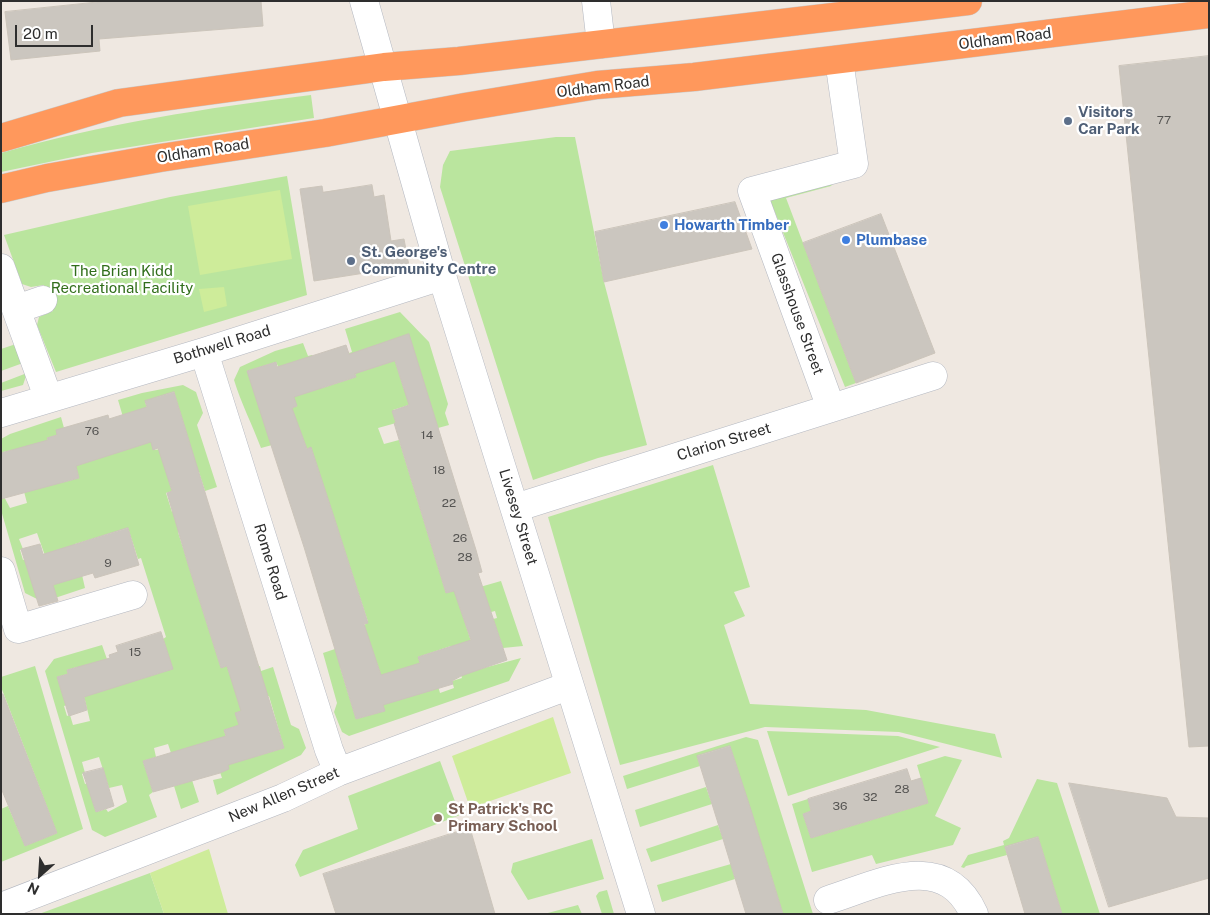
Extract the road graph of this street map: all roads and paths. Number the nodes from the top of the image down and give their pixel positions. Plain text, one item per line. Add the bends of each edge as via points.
1 (364, 1) edge
2 (596, 1) edge
3 (968, 1) edge
4 (1196, 11) edge
5 (601, 44) junction
6 (839, 60) junction
7 (384, 67) junction
8 (398, 119) junction
9 (1, 138) edge
10 (1, 188) edge
11 (1, 268) edge
12 (442, 276) junction
13 (43, 300) dead end
14 (16, 310) junction
15 (204, 352) junction
16 (932, 376) dead end
17 (48, 397) junction
18 (831, 408) junction
19 (1, 413) edge
20 (515, 508) junction
21 (1, 572) edge
22 (133, 595) dead end
23 (568, 686) junction
24 (338, 772) junction
25 (828, 900) dead end
26 (1, 907) edge
27 (641, 914) edge
28 (974, 914) edge

1 - 7 street, Livesey Street
2 - 5 street
3 - 5 highway
4 - 6 highway, Oldham Road
5 - 7 highway
6 - 8 highway, Oldham Road via 597,85
6 - 18 street, Glasshouse Street via 854,164 752,191
7 - 8 street, Livesey Street
7 - 9 highway via 119,103
8 - 10 highway, Oldham Road
8 - 12 street, Livesey Street
11 - 14 street
12 - 15 street, Bothwell Road
12 - 20 street, Livesey Street
13 - 14 street
14 - 17 street
15 - 17 street, Bothwell Road
15 - 24 street, Rome Road
16 - 18 street, Clarion Street
17 - 19 street, Bothwell Road
18 - 20 street, Clarion Street
20 - 23 street, Livesey Street
21 - 22 street via 18,629
23 - 24 street, New Allen Street
23 - 27 street, Livesey Street
24 - 26 street, New Allen Street via 283,798
25 - 28 street via 897,879 936,876 957,888 968,900

